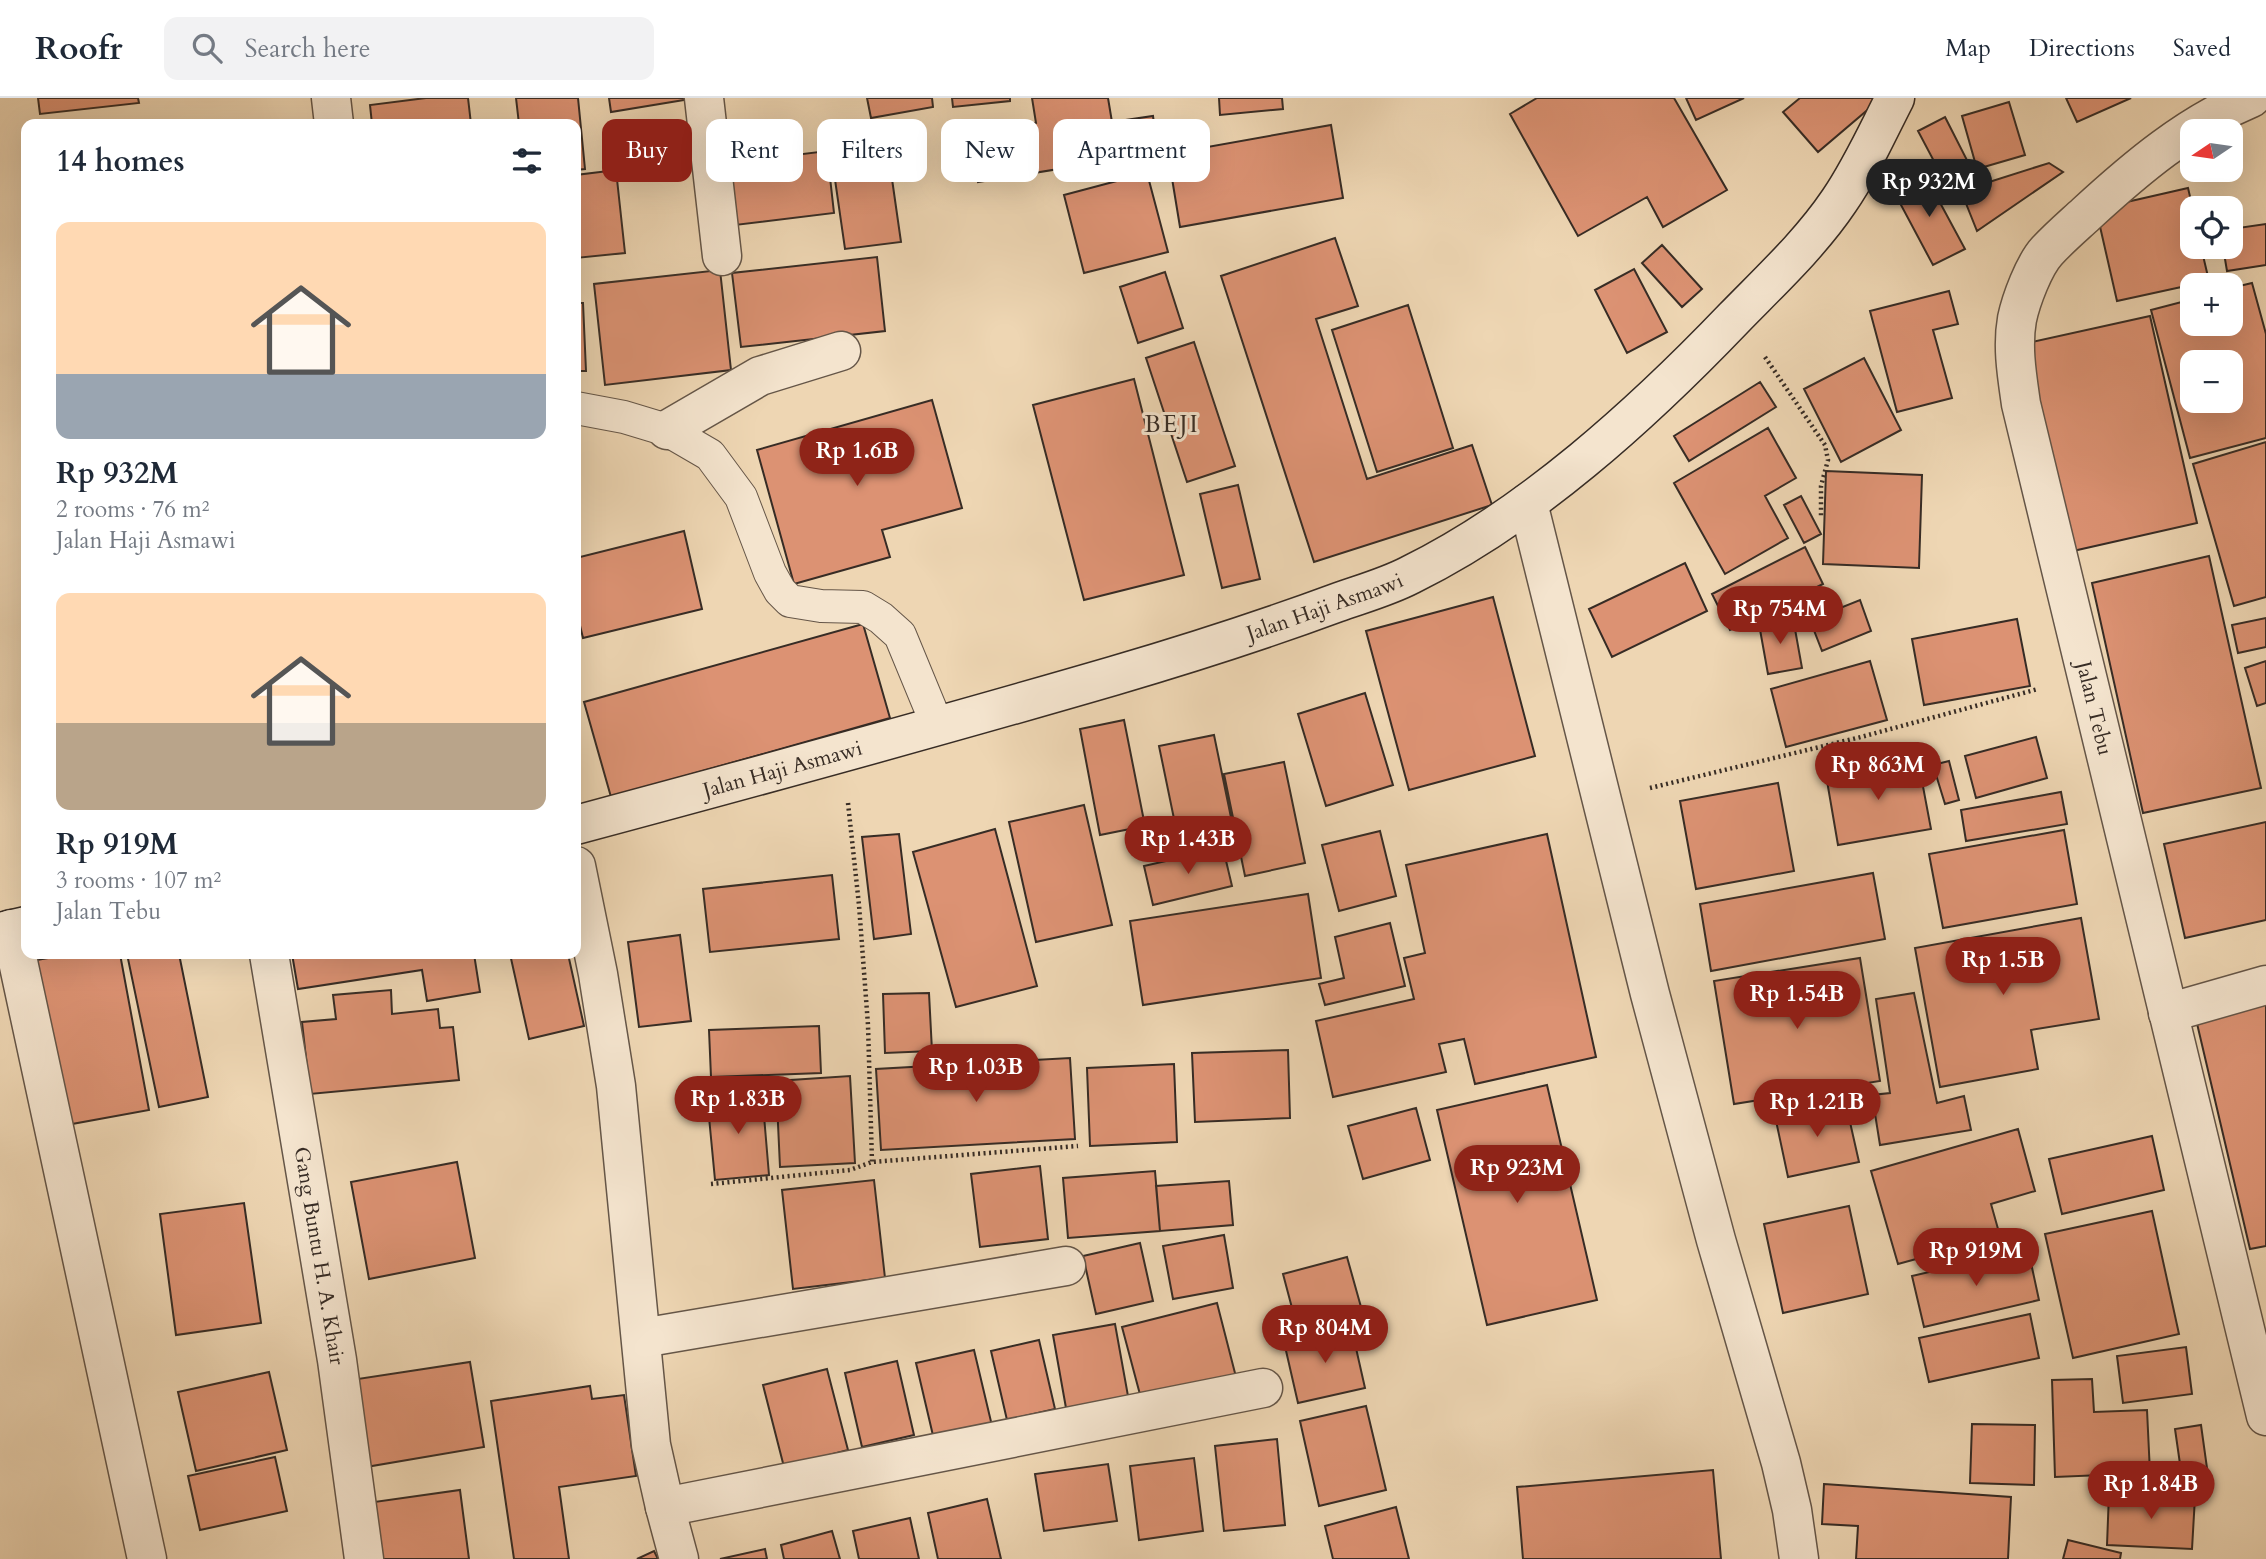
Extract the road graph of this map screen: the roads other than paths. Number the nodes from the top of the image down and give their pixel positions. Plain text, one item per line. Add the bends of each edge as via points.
1 (331, 98) edge
2 (704, 98) edge
3 (1895, 98) edge
4 (2251, 98) edge
5 (333, 119) edge
6 (722, 256) dead end
7 (841, 351) dead end
8 (581, 409) edge
9 (667, 430) junction
10 (1528, 503) junction
11 (938, 727) junction
12 (581, 824) edge
13 (581, 892) edge
14 (12, 929) edge
15 (270, 959) edge
16 (2266, 985) edge
17 (2168, 1013) junction
18 (1066, 1266) dead end
19 (642, 1338) junction
20 (1263, 1388) dead end
21 (2266, 1416) edge
22 (665, 1507) junction
23 (147, 1559) edge
24 (364, 1559) edge
25 (679, 1559) edge
26 (1799, 1559) edge

1 - 5 street
2 - 6 street
3 - 10 street, Jalan Haji Asmawi via 1838,202 1775,277 1639,413
4 - 17 street, Jalan Tebu via 2178,136 2046,252 2017,318 2014,360 2021,404
7 - 9 street via 760,376
8 - 9 lane
9 - 11 lane via 710,455 741,497 771,573 790,601 863,607 900,635
10 - 11 street, Jalan Haji Asmawi via 1409,576 1227,641
10 - 26 street via 1650,994 1781,1463
11 - 12 street, Jalan Haji Asmawi
13 - 19 street via 616,1086
14 - 23 street
15 - 24 street, Gang Buntu H. A. Khair via 337,1360
16 - 17 street
17 - 21 street, Jalan Tebu
18 - 19 street
19 - 22 street via 651,1446
20 - 22 street
22 - 25 street

